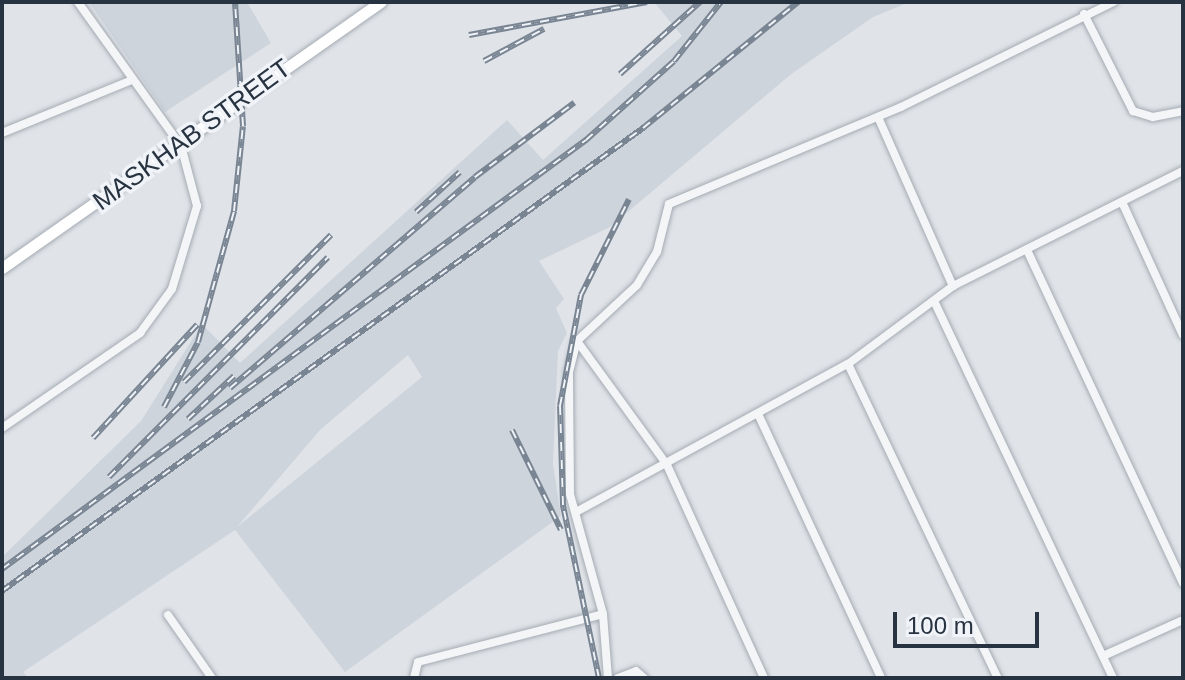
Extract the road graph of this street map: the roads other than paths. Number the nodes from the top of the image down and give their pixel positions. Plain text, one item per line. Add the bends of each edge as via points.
1 (78, 2) edge
2 (381, 2) edge
3 (1113, 2) edge
4 (1084, 14) junction
5 (132, 80) junction
6 (1183, 111) edge
7 (878, 117) junction
8 (2, 133) edge
9 (181, 146) junction
10 (1183, 171) edge
11 (1122, 202) junction
12 (1027, 250) junction
13 (2, 268) edge
14 (953, 286) junction
15 (935, 303) junction
16 (1183, 335) edge
17 (577, 341) junction
18 (848, 364) junction
19 (759, 416) junction
20 (2, 428) edge
21 (667, 465) junction
22 (576, 512) junction
23 (1183, 583) edge
24 (603, 614) junction
25 (168, 615) dead end
26 (1183, 620) edge
27 (1103, 656) junction
28 (212, 678) edge
29 (414, 678) edge
30 (608, 678) edge
31 (618, 678) edge
32 (644, 678) edge
33 (764, 678) edge
34 (881, 678) edge
35 (998, 678) edge
36 (1113, 678) edge

1 - 5 street
2 - 9 main road, MASKHAB STREET
3 - 4 street
4 - 6 street via 1133,111
4 - 7 street
5 - 8 street
5 - 9 street
7 - 14 street
7 - 17 street via 712,180 669,204 657,252 637,285
9 - 13 main road, MASKHAB STREET
9 - 20 street via 197,206 172,289 140,333
10 - 11 street
11 - 12 street
11 - 16 street
12 - 14 street
12 - 23 street
14 - 15 street
15 - 18 street
15 - 27 street
17 - 21 street
17 - 22 street via 567,424
18 - 19 street
18 - 35 street
19 - 21 street
19 - 34 street
21 - 22 street
21 - 33 street
22 - 24 street
24 - 29 street via 418,662
24 - 30 street
25 - 28 street
26 - 27 street
27 - 36 street
31 - 32 street via 636,671

